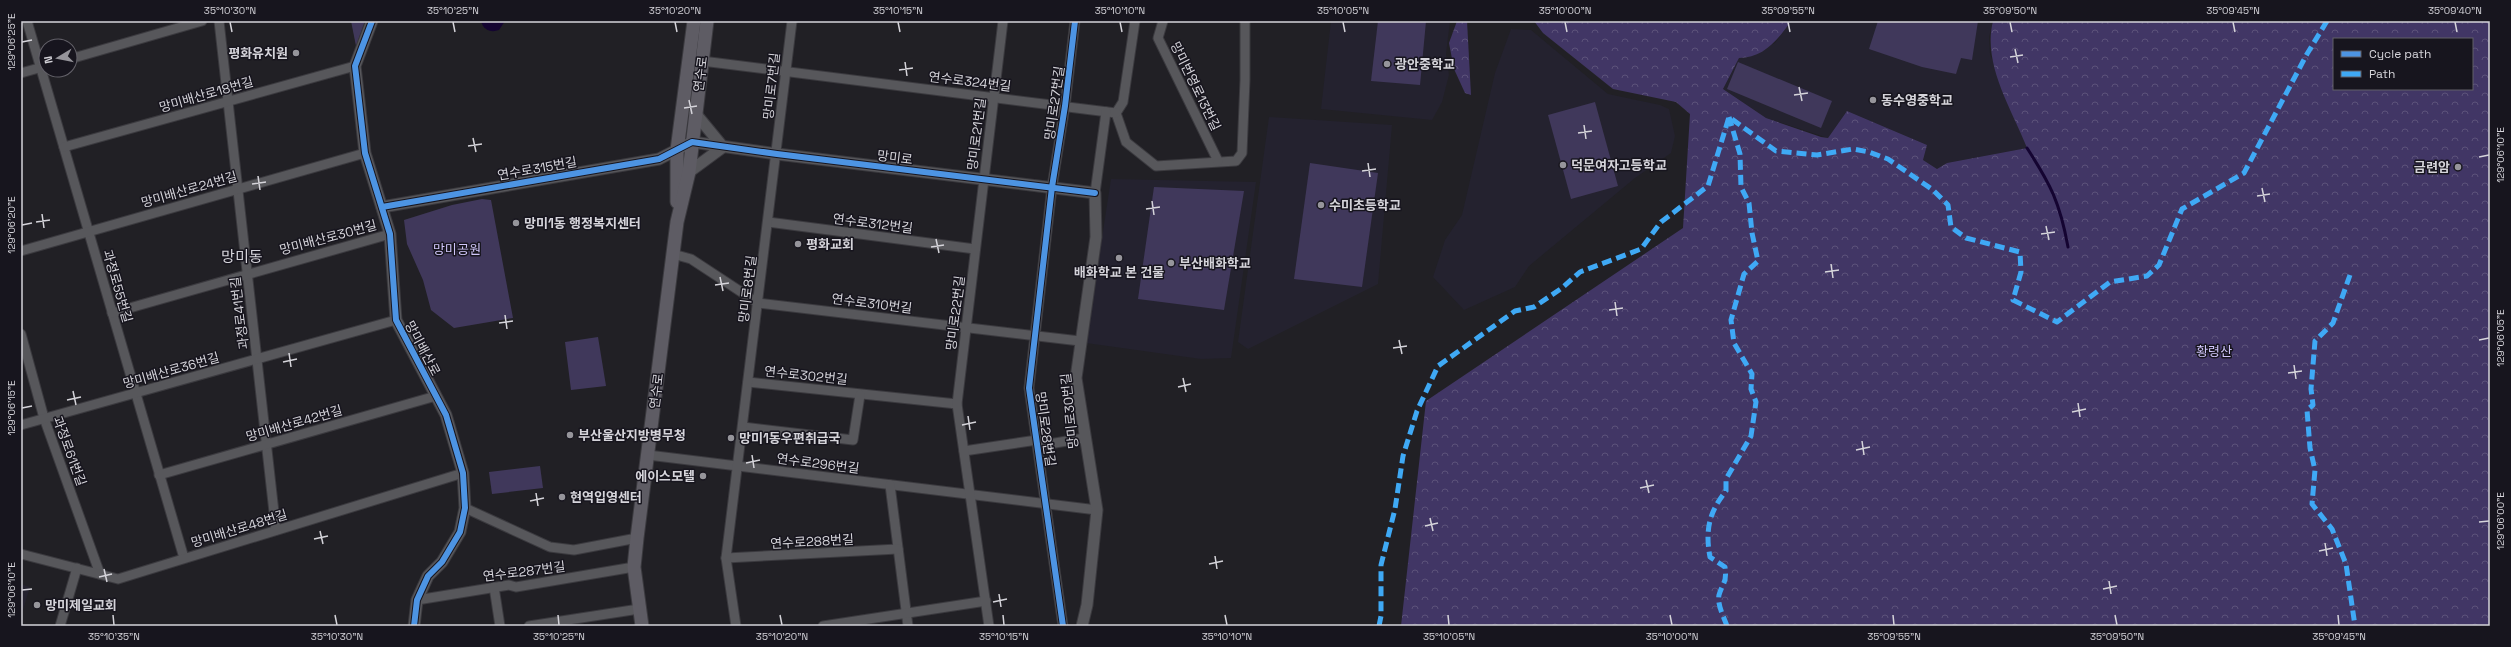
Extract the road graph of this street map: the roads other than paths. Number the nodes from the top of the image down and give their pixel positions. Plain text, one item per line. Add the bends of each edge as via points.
1 (27, 21) edge
2 (202, 21) edge
3 (219, 21) edge
4 (372, 21) edge
5 (694, 21) edge
6 (707, 21) edge
7 (792, 21) edge
8 (1003, 21) edge
9 (1075, 21) edge
10 (1135, 21) edge
11 (1163, 21) edge
12 (1245, 21) edge
13 (38, 53) edge
14 (78, 57) edge
15 (702, 61) junction
16 (355, 66) junction
17 (38, 68) edge
18 (786, 72) junction
19 (21, 73) edge
20 (46, 78) edge
21 (994, 98) junction
22 (228, 102) junction
23 (1065, 106) junction
24 (1106, 112) junction
25 (1116, 113) junction
26 (695, 114) junction
27 (692, 142) junction
28 (64, 147) junction
29 (723, 147) junction
30 (677, 150) junction
31 (365, 153) junction
32 (776, 154) junction
33 (1218, 161) junction
34 (689, 172) junction
35 (983, 178) junction
36 (1052, 187) junction
37 (238, 189) junction
38 (1095, 193) junction
39 (382, 207) junction
40 (677, 222) junction
41 (768, 222) junction
42 (88, 231) junction
43 (390, 234) junction
44 (975, 249) junction
45 (21, 250) edge
46 (673, 254) junction
47 (247, 272) junction
48 (758, 304) junction
49 (112, 313) junction
50 (396, 320) junction
51 (966, 327) junction
52 (21, 334) edge
53 (1034, 336) junction
54 (1080, 341) junction
55 (257, 359) junction
56 (748, 382) junction
57 (135, 393) junction
58 (860, 395) junction
59 (436, 396) junction
60 (957, 404) junction
61 (44, 418) junction
62 (21, 425) edge
63 (743, 427) junction
64 (1084, 438) junction
65 (1037, 443) junction
66 (267, 444) junction
67 (964, 451) junction
68 (648, 455) junction
69 (738, 466) junction
70 (463, 473) junction
71 (159, 475) junction
72 (890, 485) junction
73 (971, 494) junction
74 (1046, 504) junction
75 (465, 508) junction
76 (1097, 510) junction
77 (276, 530) junction
78 (637, 538) junction
79 (898, 549) junction
80 (21, 554) edge
81 (184, 558) junction
82 (726, 558) junction
83 (634, 567) junction
84 (77, 568) junction
85 (100, 574) junction
86 (494, 588) junction
87 (417, 600) junction
88 (986, 601) junction
89 (639, 609) junction
90 (906, 613) junction
91 (60, 626) edge
92 (414, 626) edge
93 (500, 626) edge
94 (529, 626) edge
95 (642, 626) edge
96 (736, 626) edge
97 (823, 626) edge
98 (908, 626) edge
99 (989, 626) edge
100 (1063, 626) edge
101 (1082, 626) edge

1 - 13 street, 과정로55번길
2 - 14 street
3 - 22 street, 과정로41번길
4 - 16 street, 망미배산로
5 - 30 main road, 연수로
6 - 15 main road, 연수로
7 - 18 street, 망미로7번길
8 - 21 street, 망미로21번길
9 - 23 street, 망미로27번길
10 - 25 street via 1123,102
11 - 33 street, 망미번영로13번길 via 1158,38
12 - 33 street via 1242,153 1236,161
15 - 18 street, 연수로324번길
15 - 26 main road, 연수로
16 - 22 street, 망미배산로18번길
16 - 31 street, 망미배산로
17 - 19 street
18 - 21 street, 연수로324번길
18 - 32 street, 망미로7번길
20 - 28 street, 과정로55번길
21 - 23 street, 연수로324번길
21 - 35 street, 망미로21번길
22 - 28 street, 망미배산로18번길
22 - 37 street, 과정로41번길
23 - 24 street, 연수로324번길
23 - 36 street, 망미로27번길
24 - 25 street, 연수로324번길
24 - 38 street
25 - 33 street via 1126,142 1156,166
26 - 27 main road, 연수로
26 - 29 street
27 - 29 street, 망미로
27 - 30 street, 연수로315번길
27 - 34 main road, 연수로
28 - 42 street, 과정로55번길
29 - 32 street, 망미로
29 - 34 street
30 - 39 street, 연수로315번길 via 659,159
30 - 40 main road, 연수로
31 - 37 street, 망미배산로24번길
31 - 39 street, 망미배산로
32 - 35 street, 망미로
32 - 41 street, 망미로8번길
34 - 40 main road, 연수로
35 - 36 street, 망미로
35 - 44 street, 망미로22번길
36 - 38 street, 망미로
36 - 53 street, 망미로28번길
37 - 42 street, 망미배산로24번길
37 - 47 street, 과정로41번길
38 - 54 street, 망미로30번길 via 1096,237
39 - 43 street, 망미배산로
40 - 46 main road, 연수로
41 - 44 street, 연수로312번길
41 - 48 street, 망미로8번길
42 - 45 street, 망미배산로24번길
42 - 49 street, 과정로55번길
43 - 47 street, 망미배산로30번길
43 - 50 street, 망미배산로
44 - 51 street, 망미로22번길
46 - 48 street, 연수로310번길 via 691,259
46 - 68 main road, 연수로
47 - 49 street, 망미배산로30번길
47 - 55 street, 과정로41번길
48 - 51 street, 연수로310번길
48 - 56 street, 망미로8번길
49 - 57 street, 과정로55번길
50 - 55 street, 망미배산로36번길
50 - 59 street, 망미배산로
51 - 53 street, 연수로310번길
51 - 60 street, 망미로22번길
52 - 61 street, 과정로61번길
53 - 54 street, 연수로310번길
53 - 65 street, 망미로28번길 via 1029,388
54 - 64 street, 망미로30번길 via 1076,378
55 - 57 street, 망미배산로36번길
55 - 66 street, 과정로41번길
56 - 58 street, 연수로302번길
56 - 63 street, 망미로8번길
57 - 61 street, 망미배산로36번길
57 - 71 street, 과정로55번길
58 - 60 street, 연수로302번길
58 - 63 street, 연수로302번길 via 853,440
59 - 66 street, 망미배산로42번길
59 - 70 street, 망미배산로 via 446,415
60 - 67 street, 망미로22번길
61 - 62 street, 망미배산로36번길
61 - 85 street, 과정로61번길
63 - 69 street, 망미로8번길
64 - 65 street, 망미로28번길
64 - 76 street, 망미로30번길
65 - 67 street
65 - 74 street, 망미로28번길
66 - 71 street, 망미배산로42번길
66 - 77 street, 과정로41번길
67 - 73 street, 망미로22번길
68 - 69 street, 연수로296번길
68 - 78 main road, 연수로
69 - 72 street, 연수로296번길
69 - 82 street, 망미로8번길
70 - 75 street, 망미배산로
70 - 77 street, 망미배산로48번길
71 - 81 street, 과정로55번길
72 - 73 street, 연수로296번길
72 - 79 street
73 - 74 street, 연수로296번길
73 - 88 street, 망미로22번길
74 - 76 street, 연수로296번길
74 - 100 street, 망미로28번길
75 - 78 street via 550,547 574,550
75 - 87 street, 망미배산로 via 460,532 442,562 428,576
76 - 101 street, 망미로30번길 via 1087,605
77 - 81 street, 망미배산로48번길
78 - 83 main road, 연수로
79 - 82 street, 연수로288번길
79 - 90 street
80 - 84 street, 망미배산로48번길
81 - 85 street, 망미배산로48번길 via 118,578
82 - 96 street, 망미로8번길
83 - 86 street, 연수로287번길 via 516,587 509,585
83 - 89 main road, 연수로
84 - 85 street, 망미배산로48번길
84 - 91 street
86 - 87 street, 연수로287번길
86 - 93 street
87 - 92 street, 망미배산로
88 - 90 street
88 - 99 street, 망미로22번길
89 - 94 street
89 - 95 main road, 연수로
90 - 97 street
90 - 98 street

